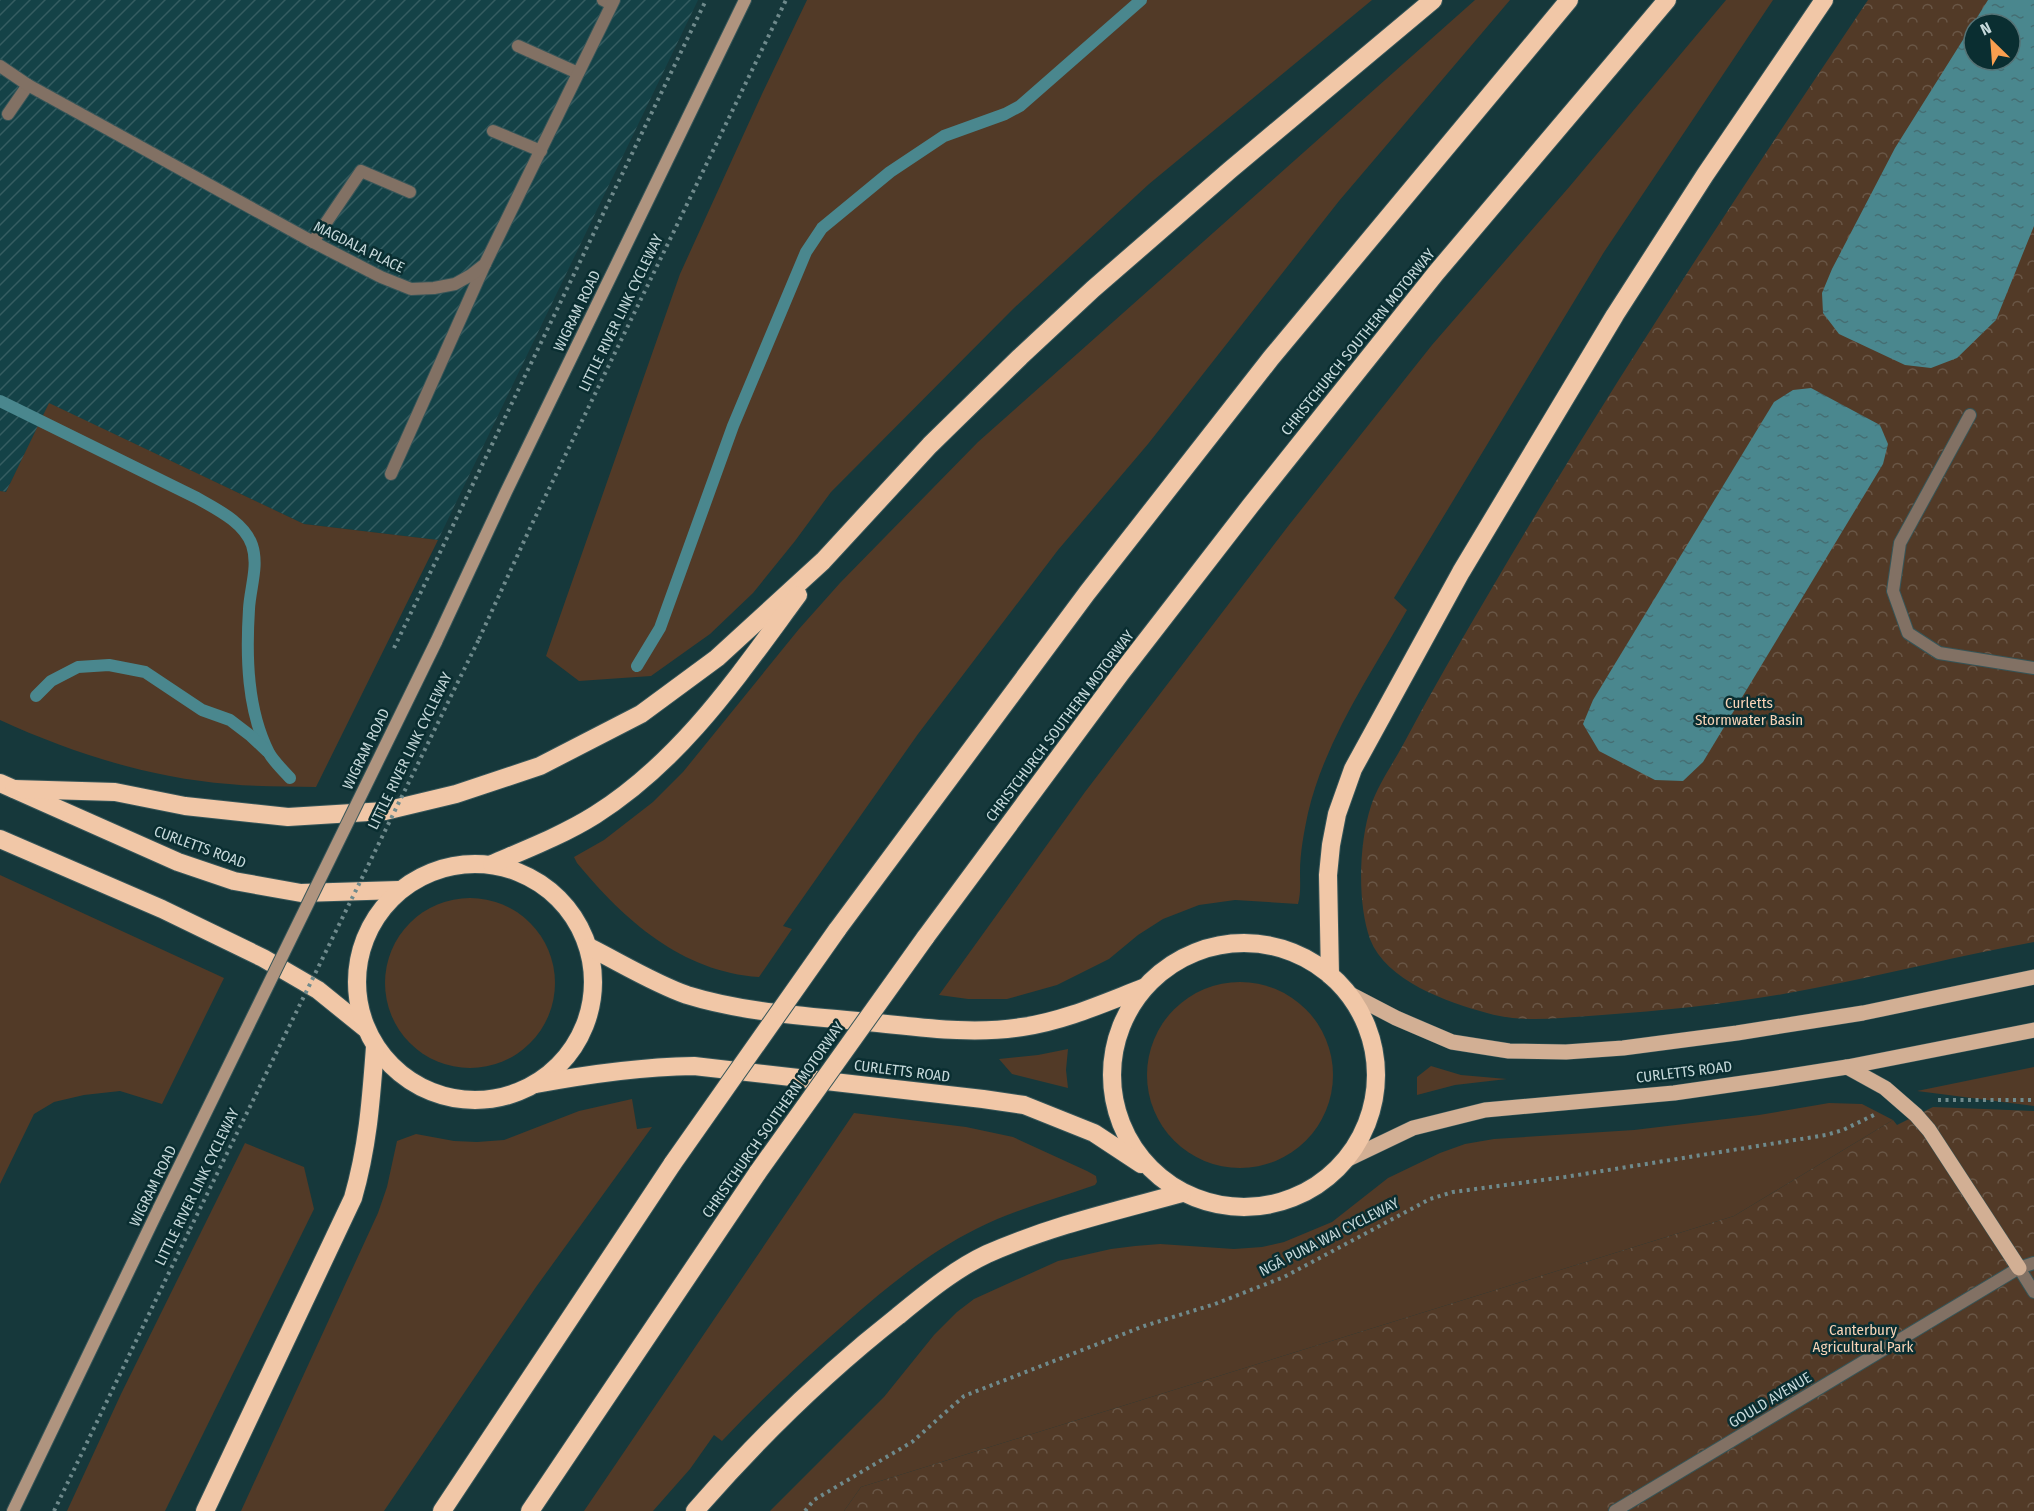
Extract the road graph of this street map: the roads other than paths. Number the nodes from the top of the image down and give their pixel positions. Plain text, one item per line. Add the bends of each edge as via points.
1 (745, 0) edge
2 (1433, 0) edge
3 (1569, 0) edge
4 (1667, 0) edge
5 (1824, 0) edge
6 (609, 1) edge
7 (518, 46) dead end
8 (0, 66) edge
9 (578, 73) junction
10 (28, 85) junction
11 (8, 114) dead end
12 (493, 131) dead end
13 (541, 151) junction
14 (410, 192) dead end
15 (313, 242) junction
16 (485, 264) junction
17 (1970, 415) dead end
18 (391, 474) dead end
19 (823, 561) junction
20 (2034, 668) edge
21 (7, 786) edge
22 (0, 839) edge
23 (492, 864) junction
24 (399, 890) junction
25 (589, 947) junction
26 (1330, 975) junction
27 (2034, 977) edge
28 (1143, 988) junction
29 (1348, 993) junction
30 (365, 1028) junction
31 (2034, 1030) edge
32 (375, 1047) junction
33 (1846, 1067) junction
34 (533, 1085) junction
35 (1344, 1161) junction
36 (1145, 1167) junction
37 (1182, 1193) junction
38 (2027, 1265) edge
39 (2034, 1292) edge
40 (13, 1511) edge
41 (205, 1511) edge
42 (442, 1511) edge
43 (530, 1511) edge
44 (695, 1511) edge
45 (1615, 1511) edge

1 - 40 main road, WIGRAM ROAD, bridge
2 - 19 highway via 1230,170 1020,357 930,445
3 - 42 highway, bridge via 1271,358 1087,593 837,930 673,1163
4 - 43 highway, CHRISTCHURCH SOUTHERN MOTORWAY, bridge via 1436,273 1121,673 758,1172
5 - 26 highway via 1615,315 1461,572 1353,769 1331,845
6 - 9 street, MAGDALA PLACE
7 - 9 street
8 - 10 street, MAGDALA PLACE
9 - 13 street, MAGDALA PLACE
10 - 11 street
10 - 15 street, MAGDALA PLACE
12 - 13 street
13 - 16 street, MAGDALA PLACE
14 - 15 street via 361,171
15 - 16 street, MAGDALA PLACE via 411,289 455,284
16 - 18 street
17 - 20 street via 1900,543 1893,591 1908,633 1939,653
19 - 21 highway via 717,658 640,714 540,766 456,794 385,811 288,817 185,807 114,792
19 - 23 highway via 719,701 682,744 594,815
21 - 24 highway, CURLETTS ROAD via 178,862 234,881 301,893
22 - 30 highway via 162,909 263,958 318,990
23 - 24 highway via 459,864 427,873
23 - 25 highway via 524,874 552,892 574,916
24 - 30 highway via 379,912 364,939 357,968 357,999
25 - 28 highway via 684,994 721,1005 964,1031 1025,1027 1081,1012
25 - 34 highway via 594,987 585,1026 564,1060
26 - 28 highway, CURLETTS ROAD via 1286,950 1234,943 1185,956
26 - 29 highway, CURLETTS ROAD
27 - 29 main road, CURLETTS ROAD via 1863,1013 1737,1034 1566,1052 1509,1052 1452,1042
28 - 36 highway via 1124,1018 1113,1051 1111,1086 1119,1120
29 - 35 highway, CURLETTS ROAD via 1364,1019 1373,1047 1376,1078 1372,1108 1361,1136
30 - 32 highway
31 - 33 main road, CURLETTS ROAD
32 - 34 highway via 399,1074 429,1092 464,1100 500,1098
32 - 41 highway via 368,1130 353,1198
33 - 35 main road, CURLETTS ROAD via 1674,1093 1485,1110 1413,1128
33 - 38 main road via 1885,1088 1916,1115
34 - 36 highway, CURLETTS ROAD via 597,1072 694,1066 931,1092 1024,1105 1094,1133
35 - 37 highway, CURLETTS ROAD via 1323,1181 1297,1196 1269,1205 1239,1208
36 - 37 highway, CURLETTS ROAD
37 - 44 highway via 1037,1233 951,1276 868,1339 790,1412
38 - 39 street
38 - 45 street, GOULD AVENUE

